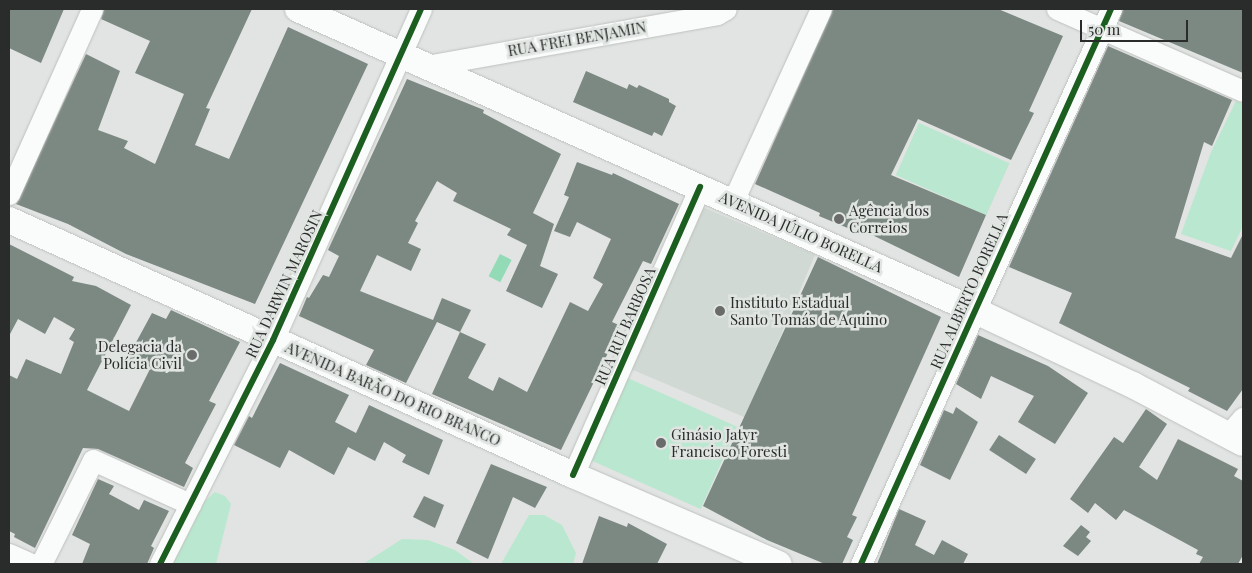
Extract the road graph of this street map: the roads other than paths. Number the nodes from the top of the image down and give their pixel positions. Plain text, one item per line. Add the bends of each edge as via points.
1 (92, 9) edge
2 (298, 9) edge
3 (421, 9) edge
4 (726, 9) edge
5 (821, 9) edge
6 (1057, 9) edge
7 (1111, 9) edge
8 (1102, 29) junction
9 (400, 55) junction
10 (426, 66) junction
11 (1243, 91) edge
12 (700, 187) junction
13 (9, 194) edge
14 (733, 201) junction
15 (9, 220) edge
16 (974, 310) junction
17 (273, 340) junction
18 (1238, 432) edge
19 (572, 475) junction
20 (190, 504) junction
21 (9, 554) edge
22 (30, 564) edge
23 (41, 564) edge
24 (160, 564) edge
25 (779, 564) edge
26 (861, 564) edge

1 - 13 street
2 - 9 main road, AVENIDA JÚLIO BORELLA
3 - 9 street, RUA DARWIN MAROSIN
4 - 10 street, RUA FREI BENJAMIN via 717,14
5 - 14 street
6 - 8 street
7 - 8 street, RUA ALBERTO BORELLA
8 - 11 street
8 - 16 street, RUA ALBERTO BORELLA
9 - 10 main road, AVENIDA JÚLIO BORELLA
9 - 17 street, RUA DARWIN MAROSIN
10 - 12 main road, AVENIDA JÚLIO BORELLA
12 - 14 main road, AVENIDA JÚLIO BORELLA
12 - 19 street, RUA RUI BARBOSA
14 - 16 main road, AVENIDA JÚLIO BORELLA
15 - 17 main road, AVENIDA BARÃO DO RIO BRANCO
16 - 18 main road, AVENIDA JÚLIO BORELLA
16 - 26 street, RUA ALBERTO BORELLA
17 - 19 main road, AVENIDA BARÃO DO RIO BRANCO
17 - 20 street, RUA DARWIN MAROSIN
19 - 25 main road, AVENIDA BARÃO DO RIO BRANCO
20 - 23 street via 93,460
20 - 24 street, RUA DARWIN MAROSIN
21 - 22 street

